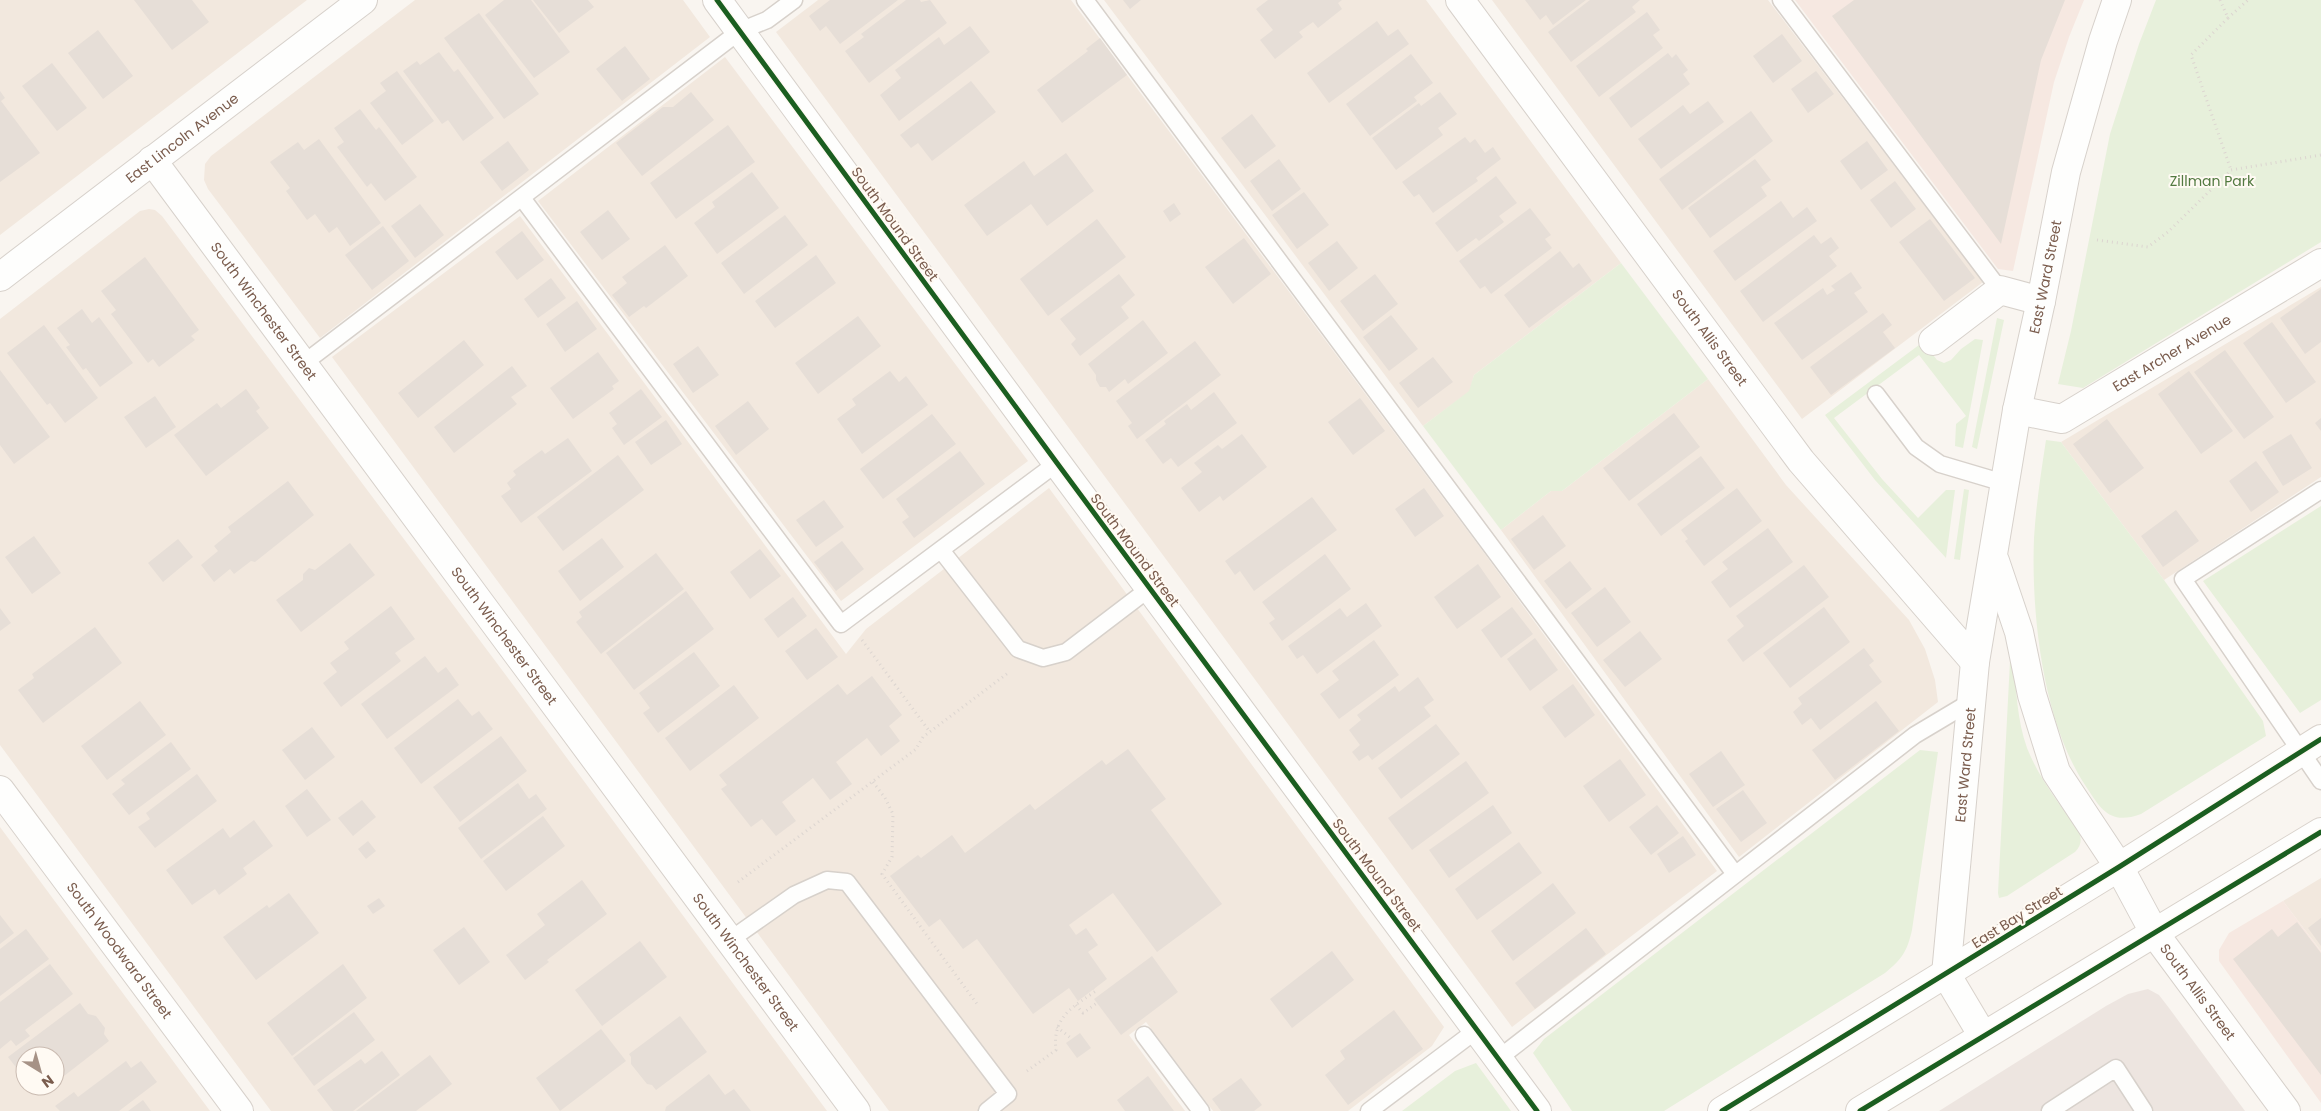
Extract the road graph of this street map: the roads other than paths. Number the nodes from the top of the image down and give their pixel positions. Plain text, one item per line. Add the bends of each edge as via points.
1 (363, 0) edge
2 (717, 0) edge
3 (794, 0) edge
4 (1085, 0) edge
5 (1460, 0) edge
6 (1781, 0) edge
7 (2117, 0) edge
8 (740, 31) junction
9 (152, 160) junction
10 (522, 198) junction
11 (2321, 263) edge
12 (0, 277) edge
13 (2000, 290) junction
14 (2041, 301) junction
15 (1933, 341) dead end
16 (304, 363) junction
17 (1876, 394) dead end
18 (2017, 410) junction
19 (1057, 463) junction
20 (2004, 482) junction
21 (2321, 490) edge
22 (941, 550) junction
23 (1994, 558) junction
24 (1150, 588) junction
25 (1976, 662) junction
26 (1972, 701) junction
27 (2311, 745) edge
28 (2321, 781) edge
29 (0, 790) edge
30 (2321, 832) edge
31 (2119, 868) junction
32 (1735, 874) junction
33 (2155, 934) junction
34 (730, 940) junction
35 (1946, 974) junction
36 (1478, 1029) junction
37 (1144, 1035) dead end
38 (1983, 1036) junction
39 (1499, 1058) junction
40 (239, 1111) edge
41 (856, 1111) edge
42 (987, 1111) edge
43 (1201, 1111) edge
44 (1369, 1111) edge
45 (1537, 1111) edge
46 (1722, 1111) edge
47 (1860, 1111) edge
48 (2050, 1111) edge
49 (2144, 1111) edge
50 (2286, 1111) edge

1 - 9 street, East Lincoln Avenue
2 - 8 street, South Mound Street
3 - 8 lane via 767,20
4 - 32 lane
5 - 25 street, South Allis Street via 1801,461
6 - 13 lane
7 - 14 street, East Ward Street via 2066,172
8 - 10 lane
8 - 19 street, South Mound Street
9 - 12 street, East Lincoln Avenue
9 - 16 street, South Winchester Street
10 - 16 lane
10 - 22 lane via 841,624
11 - 18 street, East Archer Avenue via 2062,419
13 - 14 street
13 - 15 street
14 - 18 street, East Ward Street
16 - 34 street, South Winchester Street
17 - 20 lane via 1916,447 1940,464
18 - 20 street, East Ward Street
19 - 22 lane
19 - 24 street, South Mound Street
20 - 23 street, East Ward Street
21 - 27 lane via 2183,579
22 - 24 lane via 1018,649 1043,658 1066,652
23 - 25 street, East Ward Street
23 - 31 street, East Ward Street via 2056,772
24 - 36 street, South Mound Street
25 - 26 street, East Ward Street
26 - 32 lane via 1915,735
26 - 35 street, East Ward Street
27 - 28 lane
27 - 31 street, East Bay Street
29 - 40 street, South Woodward Street
30 - 33 street
31 - 33 street, South Allis Street
31 - 35 street, East Bay Street
32 - 39 lane
33 - 38 street
33 - 50 street, South Allis Street
34 - 41 street, South Winchester Street
34 - 42 lane via 794,895 827,880 848,882 1008,1094
35 - 38 street
35 - 46 street, East Bay Street
36 - 39 street, South Mound Street
36 - 44 lane
37 - 43 lane
38 - 47 street
39 - 45 street, South Mound Street
48 - 49 lane via 2116,1068

